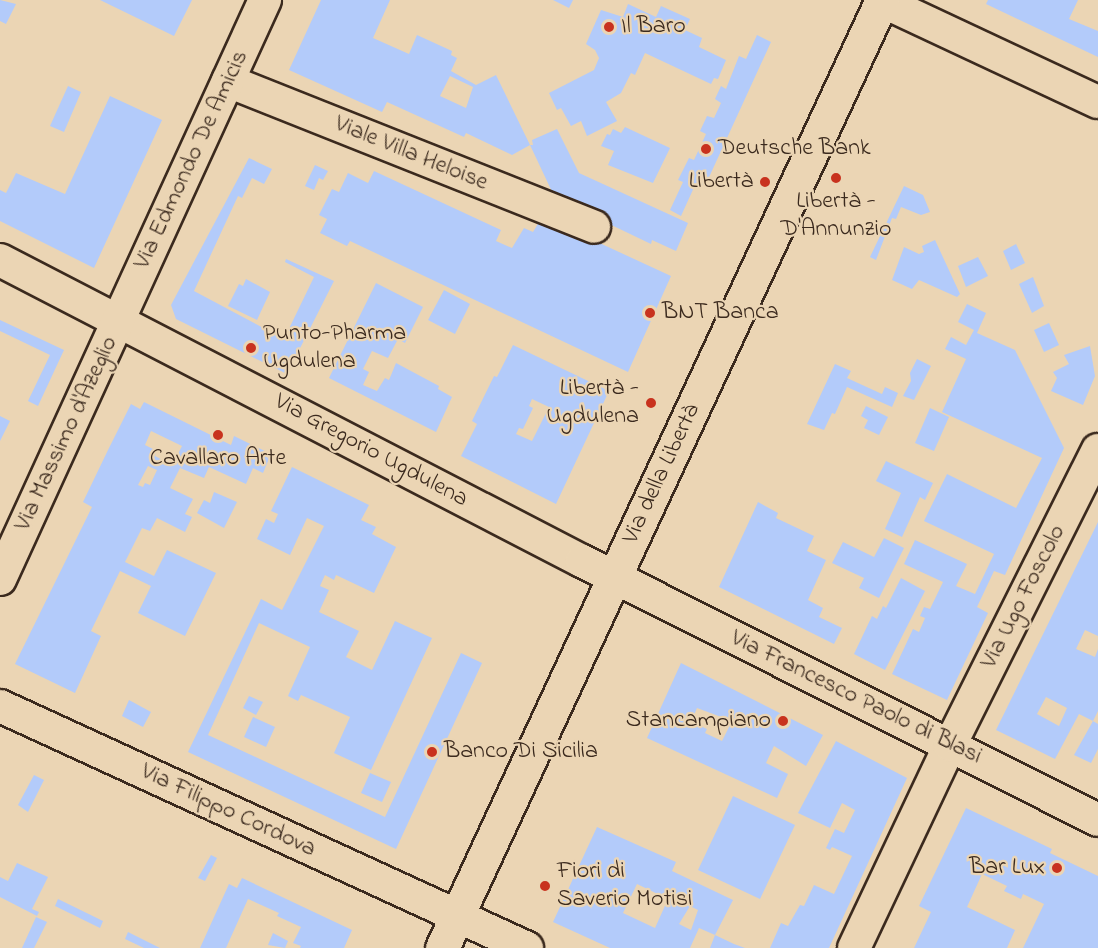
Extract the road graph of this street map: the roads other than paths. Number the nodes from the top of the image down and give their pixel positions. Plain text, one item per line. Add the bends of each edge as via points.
1 (265, 0) edge
2 (882, 0) edge
3 (228, 81) junction
4 (1098, 102) edge
5 (594, 227) dead end
6 (0, 260) edge
7 (119, 320) junction
8 (1098, 450) edge
9 (614, 578) junction
10 (0, 579) edge
11 (0, 706) edge
12 (950, 745) junction
13 (1098, 820) edge
14 (457, 916) junction
15 (442, 948) edge
16 (527, 948) edge
17 (854, 948) edge

1 - 3 street, Via Edmondo De Amicis
2 - 4 street
2 - 9 street, Via della Libertà
3 - 5 street, Viale Villa Heloise
3 - 7 street, Via Edmondo De Amicis
6 - 7 street, Via Gregorio Ugdulena
7 - 9 street, Via Gregorio Ugdulena
7 - 10 street, Via Massimo d'Azeglio
8 - 12 street, Via Ugo Foscolo
9 - 12 street, Via Francesco Paolo di Blasi
9 - 14 street, Via della Libertà
11 - 14 street, Via Filippo Cordova
12 - 13 street, Via Francesco Paolo di Blasi
12 - 17 street, Via Ugo Foscolo
14 - 15 street, Via della Libertà
14 - 16 street, Via Filippo Cordova

